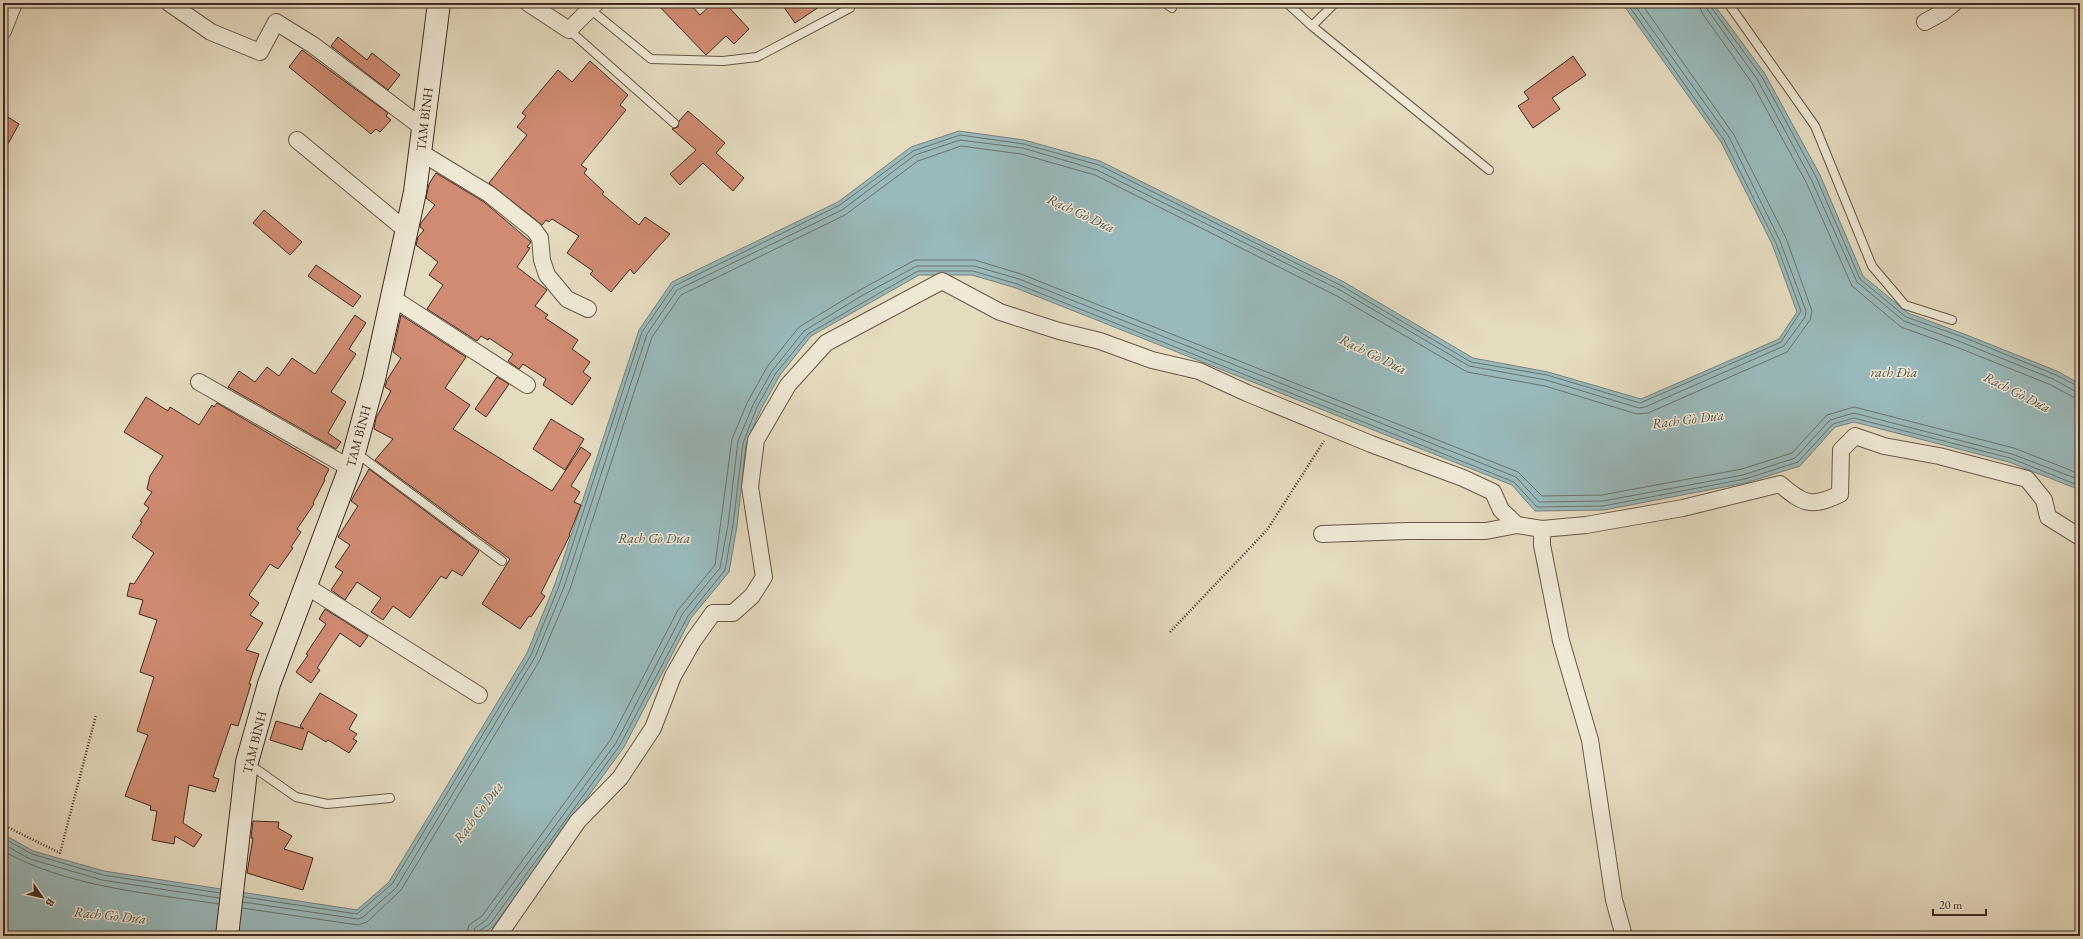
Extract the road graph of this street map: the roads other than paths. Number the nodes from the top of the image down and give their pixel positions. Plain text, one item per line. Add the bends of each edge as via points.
1 (14, 3) edge
2 (169, 3) edge
3 (439, 3) edge
4 (528, 3) edge
5 (1287, 3) edge
6 (1335, 3) edge
7 (1728, 3) edge
8 (1954, 3) edge
9 (593, 6) edge
10 (850, 8) dead end
11 (1925, 22) dead end
12 (1312, 26) junction
13 (3, 30) edge
14 (569, 30) junction
15 (674, 123) dead end
16 (423, 128) junction
17 (297, 140) dead end
18 (420, 152) junction
19 (1489, 170) dead end
20 (408, 231) junction
21 (391, 297) junction
22 (588, 310) dead end
23 (1952, 320) dead end
24 (199, 382) dead end
25 (527, 385) dead end
26 (352, 460) junction
27 (1517, 525) junction
28 (1542, 529) junction
29 (1322, 534) dead end
30 (2080, 537) edge
31 (502, 561) dead end
32 (306, 586) junction
33 (479, 695) dead end
34 (247, 762) junction
35 (390, 798) dead end
36 (227, 936) edge
37 (498, 936) edge
38 (1624, 936) edge

1 - 13 street
2 - 16 street via 211,32 260,52 276,22 313,45
3 - 16 main road, TAM BÌNH
4 - 14 street
5 - 12 lane
6 - 12 lane
7 - 23 lane via 1815,126 1872,266 1905,305
8 - 11 street
9 - 10 lane via 651,59 723,61 757,57
9 - 14 street
12 - 19 lane
14 - 15 lane
16 - 18 main road, TAM BÌNH
17 - 20 street
18 - 20 main road, TAM BÌNH
18 - 22 street via 489,194 534,230 540,238 542,260 548,275 567,299
20 - 21 main road, TAM BÌNH
21 - 25 street
21 - 26 main road, TAM BÌNH via 374,379
24 - 26 street
26 - 31 lane
26 - 32 main road, TAM BÌNH
27 - 28 street
27 - 29 street via 1486,532
27 - 37 street via 1501,510 1493,492 1463,478 1333,428 1199,371 1152,360 1100,341 1058,331 1000,312 942,281 826,343 788,385 756,440 750,487 764,578 752,596 733,613 713,613 673,676 653,728 620,778 578,821
28 - 30 street via 1586,525 1683,508 1780,484 1797,498 1811,504 1826,501 1840,494 1842,450 1855,436 1884,446 1939,456 2027,479 2044,500 2048,517
28 - 38 street via 1542,545 1561,641 1590,740 1614,900
32 - 33 street
32 - 34 main road, TAM BÌNH via 269,684
34 - 35 lane via 296,797 327,804
34 - 36 main road, TAM BÌNH

